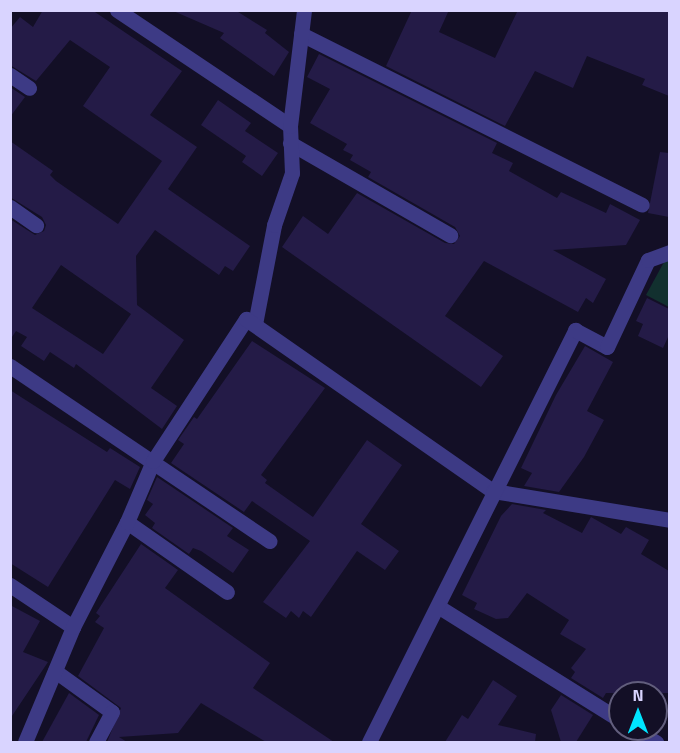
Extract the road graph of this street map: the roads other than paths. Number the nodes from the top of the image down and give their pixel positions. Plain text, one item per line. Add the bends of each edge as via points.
1 (117, 10) edge
2 (304, 10) edge
3 (301, 34) junction
4 (10, 75) edge
5 (29, 88) dead end
6 (290, 126) junction
7 (290, 143) junction
8 (642, 205) dead end
9 (10, 207) edge
10 (36, 225) dead end
11 (450, 235) dead end
12 (669, 252) edge
13 (255, 324) junction
14 (10, 366) edge
15 (153, 460) junction
16 (493, 491) junction
17 (669, 520) edge
18 (127, 522) junction
19 (269, 541) dead end
20 (10, 585) edge
21 (227, 592) dead end
22 (439, 607) junction
23 (73, 627) junction
24 (55, 671) junction
25 (608, 713) edge
26 (25, 742) edge
27 (96, 742) edge
28 (369, 742) edge

1 - 6 street
2 - 3 street
3 - 6 street
3 - 8 street
4 - 5 street
6 - 7 street
7 - 11 street
7 - 13 street via 292,173 274,225
9 - 10 street
12 - 16 street via 648,260 607,347 575,330
13 - 15 street via 246,319
13 - 16 street
14 - 15 street
15 - 18 street
15 - 19 street
16 - 17 street
16 - 22 street
18 - 21 street
18 - 23 street
20 - 23 street
22 - 25 street
22 - 28 street
23 - 24 street
24 - 26 street
24 - 27 street via 112,712

